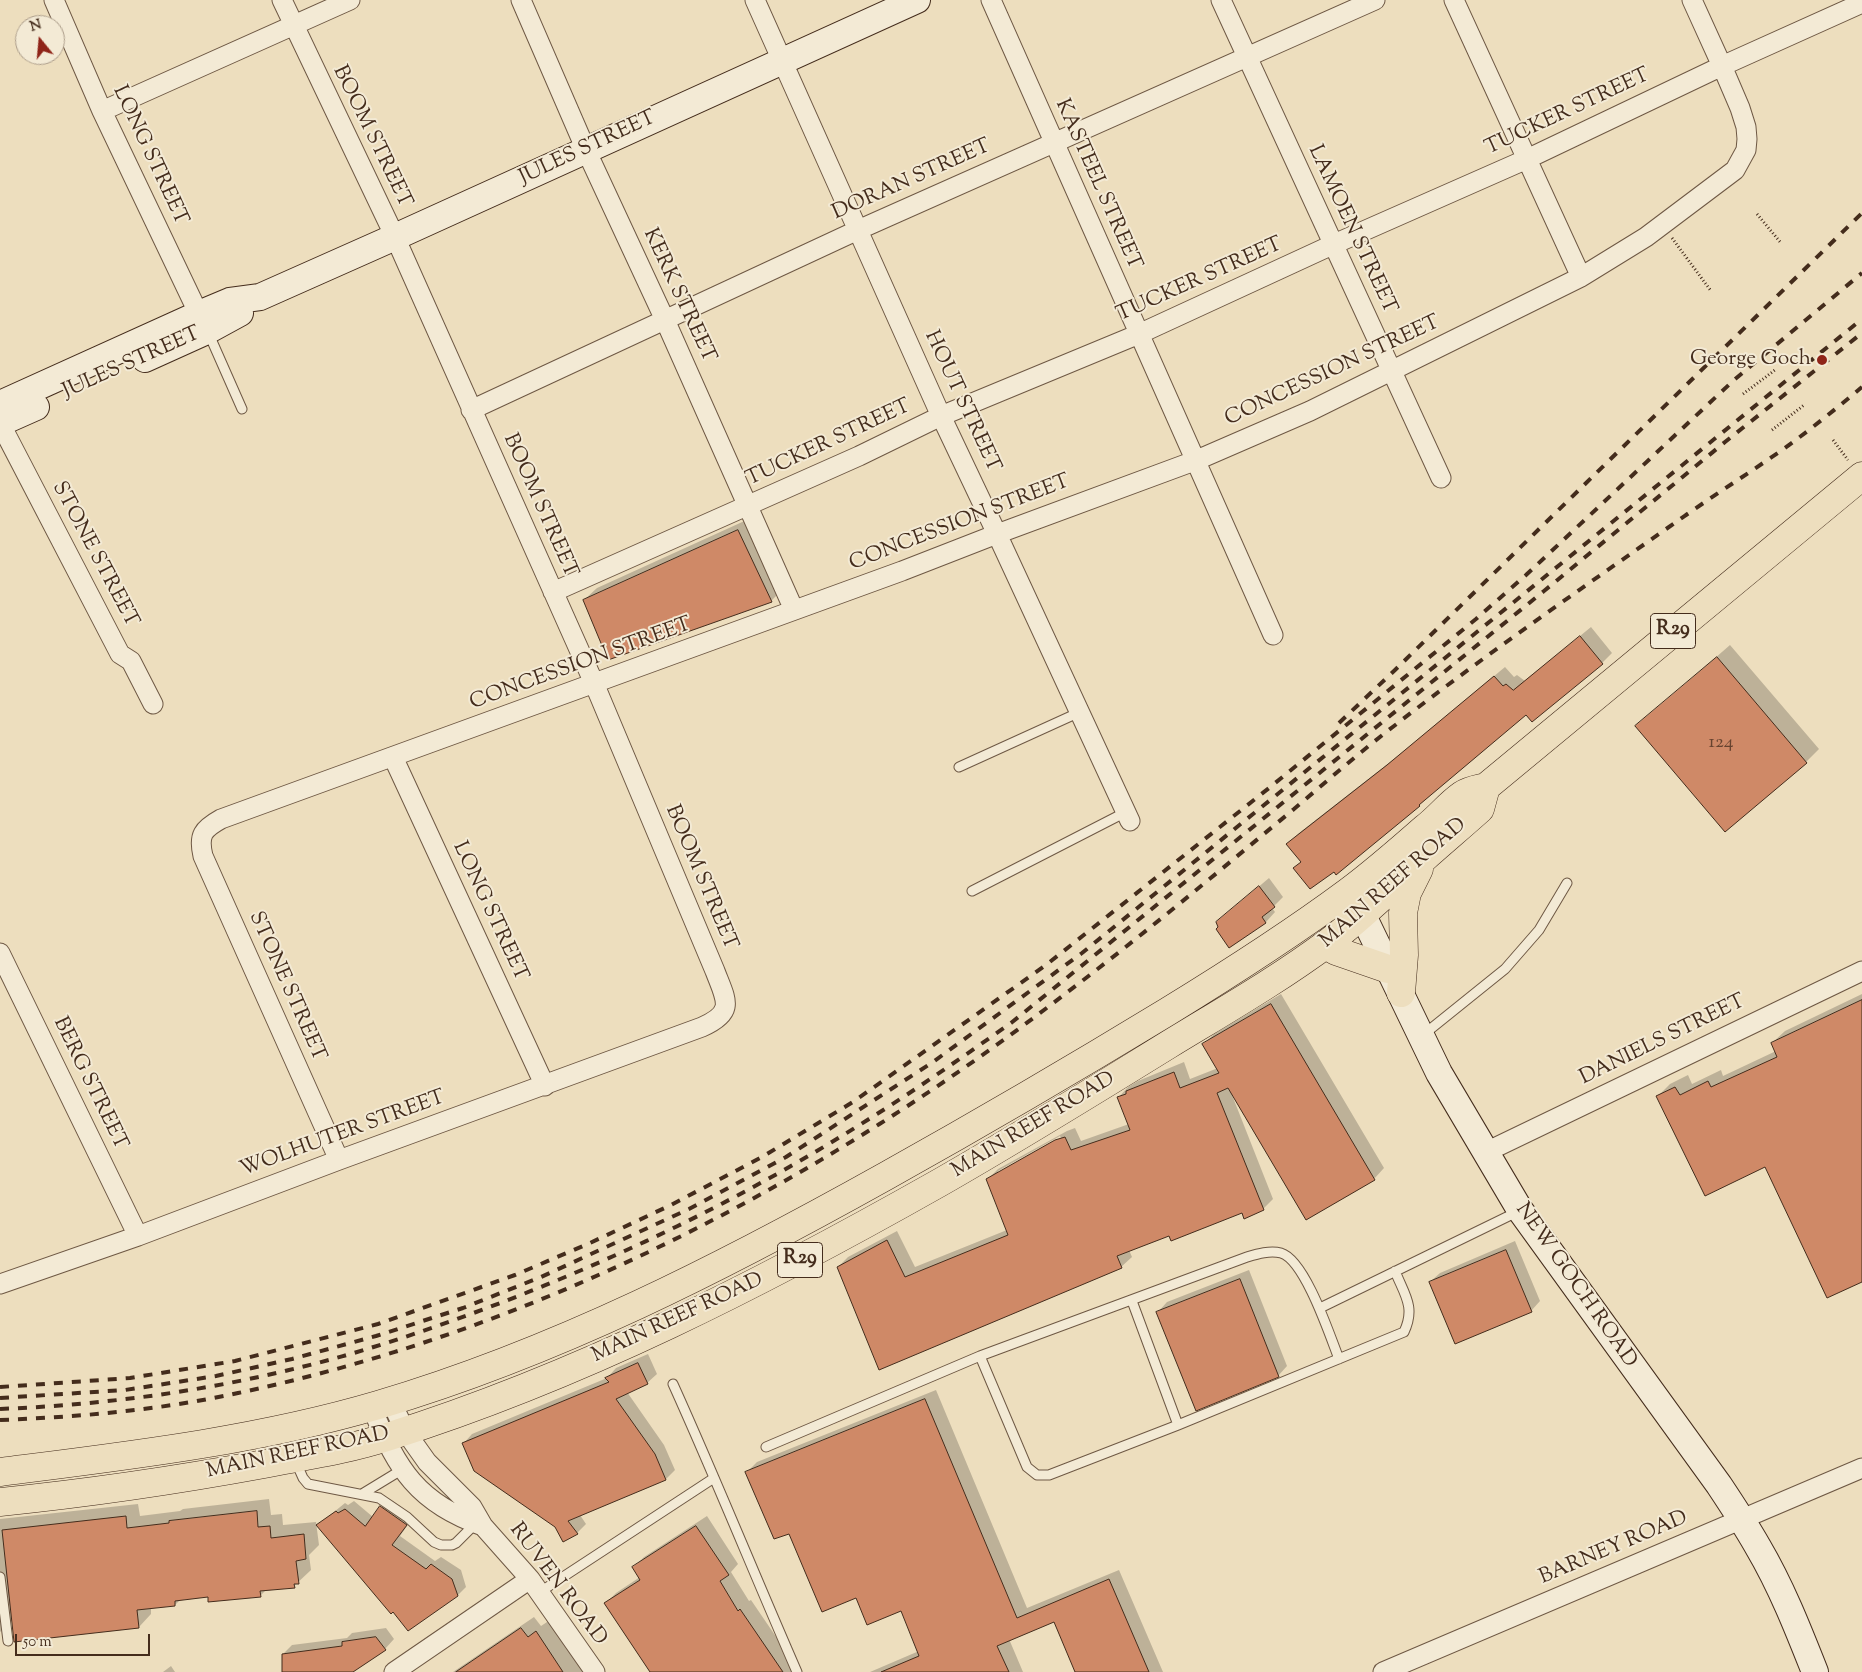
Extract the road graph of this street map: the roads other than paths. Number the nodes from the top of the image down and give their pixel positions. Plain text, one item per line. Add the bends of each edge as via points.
1 (54, 0) edge
2 (282, 0) edge
3 (350, 0) edge
4 (521, 0) edge
5 (755, 0) edge
6 (917, 0) edge
7 (991, 0) edge
8 (1221, 0) edge
9 (1376, 0) edge
10 (1454, 0) edge
11 (1692, 0) edge
12 (1862, 4) edge
13 (293, 26) junction
14 (1247, 58) junction
15 (782, 60) junction
16 (1722, 66) junction
17 (102, 111) junction
18 (1054, 143) junction
19 (586, 150) junction
20 (1527, 159) junction
21 (858, 230) junction
22 (395, 237) junction
23 (1332, 245) junction
24 (1581, 277) junction
25 (665, 320) junction
26 (203, 322) junction
27 (1138, 334) junction
28 (1392, 371) junction
29 (0, 404) edge
30 (242, 409) dead end
31 (471, 410) junction
32 (941, 416) junction
33 (0, 423) edge
34 (1197, 460) junction
35 (1862, 476) edge
36 (1441, 478) dead end
37 (748, 506) junction
38 (998, 534) junction
39 (553, 592) junction
40 (794, 610) junction
41 (1273, 635) dead end
42 (594, 683) junction
43 (153, 704) dead end
44 (1080, 712) junction
45 (393, 757) junction
46 (959, 767) dead end
47 (1486, 786) junction
48 (1128, 816) joint
49 (204, 831) joint
50 (1424, 858) junction
51 (1567, 883) dead end
52 (972, 890) dead end
53 (1350, 890) junction
54 (1363, 915) junction
55 (1325, 945) junction
56 (0, 953) edge
57 (1388, 968) junction
58 (1862, 971) edge
59 (1401, 993) junction
60 (702, 1028) joint
61 (1421, 1036) junction
62 (545, 1086) junction
63 (1484, 1153) junction
64 (339, 1160) junction
65 (1520, 1210) junction
66 (138, 1236) junction
67 (1395, 1271) junction
68 (0, 1284) edge
69 (1132, 1301) junction
70 (1320, 1308) junction
71 (980, 1356) junction
72 (1339, 1359) junction
73 (673, 1384) dead end
74 (382, 1404) junction
75 (1178, 1425) junction
76 (395, 1434) junction
77 (766, 1447) dead end
78 (294, 1458) junction
79 (1862, 1468) edge
80 (403, 1469) junction
81 (0, 1472) edge
82 (714, 1478) junction
83 (362, 1494) junction
84 (0, 1502) edge
85 (1741, 1519) junction
86 (479, 1523) junction
87 (0, 1577) edge
88 (535, 1586) junction
89 (8, 1641) dead end
90 (394, 1672) edge
91 (595, 1672) edge
92 (797, 1672) edge
93 (1383, 1672) edge
94 (1815, 1672) edge

1 - 17 street, LONG STREET
2 - 13 street, BOOM STREET
3 - 13 street
4 - 19 street, KERK STREET
5 - 15 street, HOUT STREET
6 - 15 main road, JULES STREET
7 - 18 street, KASTEEL STREET
8 - 14 street, LAMOEN STREET
9 - 14 street, DORAN STREET
10 - 20 street
11 - 16 street, CONCESSION STREET
12 - 16 street, TUCKER STREET
13 - 17 street
13 - 22 street, BOOM STREET
14 - 18 street, DORAN STREET
14 - 23 street, LAMOEN STREET
15 - 19 main road, JULES STREET
15 - 21 street, HOUT STREET
16 - 20 street, TUCKER STREET
16 - 24 street, CONCESSION STREET via 1740,108 1748,138 1746,150 1735,170 1663,225
17 - 26 street, LONG STREET
18 - 21 street, DORAN STREET
18 - 27 street, KASTEEL STREET
19 - 22 main road, JULES STREET
19 - 25 street, KERK STREET
20 - 23 street, TUCKER STREET
20 - 24 street
21 - 25 street, DORAN STREET
21 - 32 street, HOUT STREET
22 - 26 main road, JULES STREET via 260,296 236,316
22 - 31 street, BOOM STREET
23 - 27 street, TUCKER STREET
23 - 28 street, LAMOEN STREET
24 - 28 street, CONCESSION STREET
25 - 31 street, DORAN STREET
25 - 37 street, KERK STREET
26 - 29 main road, JULES STREET
26 - 30 lane
26 - 33 main road, JULES STREET
27 - 32 street, TUCKER STREET
27 - 34 street, KASTEEL STREET
28 - 34 street, CONCESSION STREET
28 - 36 street, LAMOEN STREET
31 - 39 street, BOOM STREET
32 - 37 street, TUCKER STREET
32 - 38 street, HOUT STREET
33 - 43 street, STONE STREET via 120,654 131,661
34 - 38 street, CONCESSION STREET
34 - 41 street, KASTEEL STREET
35 - 47 main road, MAIN REEF ROAD / R29
37 - 39 street, TUCKER STREET
37 - 40 street, KERK STREET
38 - 40 street, CONCESSION STREET
38 - 44 street, HOUT STREET
39 - 42 street, BOOM STREET
40 - 42 street, CONCESSION STREET
42 - 45 street, CONCESSION STREET
42 - 60 street, BOOM STREET via 724,995 726,1005 723,1014
44 - 46 lane
44 - 48 street, HOUT STREET
45 - 49 street, CONCESSION STREET via 221,819
45 - 62 street, LONG STREET
47 - 50 main road, MAIN REEF ROAD / R29 via 1480,809
47 - 53 main road, MAIN REEF ROAD / R29 via 1465,793
48 - 52 lane
49 - 64 street, STONE STREET via 203,856
50 - 54 main road, MAIN REEF ROAD / R29
50 - 59 main road via 1407,893 1403,913
51 - 61 lane via 1539,930 1505,969
53 - 54 main road, NEW GOCH ROAD
53 - 74 main road, MAIN REEF ROAD / R29 via 1169,1011 951,1140 751,1250 650,1300 541,1348
54 - 55 main road, MAIN REEF ROAD / R29
54 - 57 main road, NEW GOCH ROAD
55 - 57 main road
55 - 76 main road, MAIN REEF ROAD / R29 via 1266,986 1006,1144 757,1282 556,1376
56 - 66 street, BERG STREET
57 - 59 main road, NEW GOCH ROAD
58 - 63 street, DANIELS STREET
59 - 61 main road, NEW GOCH ROAD
60 - 62 street, WOLHUTER STREET
61 - 63 main road, NEW GOCH ROAD
62 - 64 street, WOLHUTER STREET
63 - 65 main road, NEW GOCH ROAD
64 - 66 street, WOLHUTER STREET
65 - 67 lane
65 - 85 main road, NEW GOCH ROAD
66 - 68 street, WOLHUTER STREET
67 - 70 lane
67 - 72 lane via 1410,1309 1404,1332
69 - 70 lane via 1266,1252 1281,1253 1293,1261
69 - 71 lane
69 - 75 lane
70 - 72 lane
71 - 75 lane via 1027,1467 1036,1475 1049,1475
71 - 77 lane
72 - 75 lane
73 - 82 lane
74 - 76 street, RUVEN ROAD
74 - 81 main road, MAIN REEF ROAD / R29 via 259,1433 113,1458
76 - 78 main road, MAIN REEF ROAD / R29
76 - 80 street, RUVEN ROAD via 395,1459
76 - 86 street, RUVEN ROAD via 472,1507
78 - 83 lane via 308,1484
78 - 84 main road, MAIN REEF ROAD / R29 via 106,1490
79 - 85 street, BARNEY ROAD
80 - 83 lane
80 - 86 street, RUVEN ROAD via 431,1500 459,1517
82 - 88 lane
82 - 92 lane
83 - 86 lane via 383,1500 441,1545 456,1543
85 - 93 street, BARNEY ROAD
85 - 94 main road, NEW GOCH ROAD via 1778,1585
86 - 88 street, RUVEN ROAD
87 - 89 lane
88 - 90 street
88 - 91 street, RUVEN ROAD

